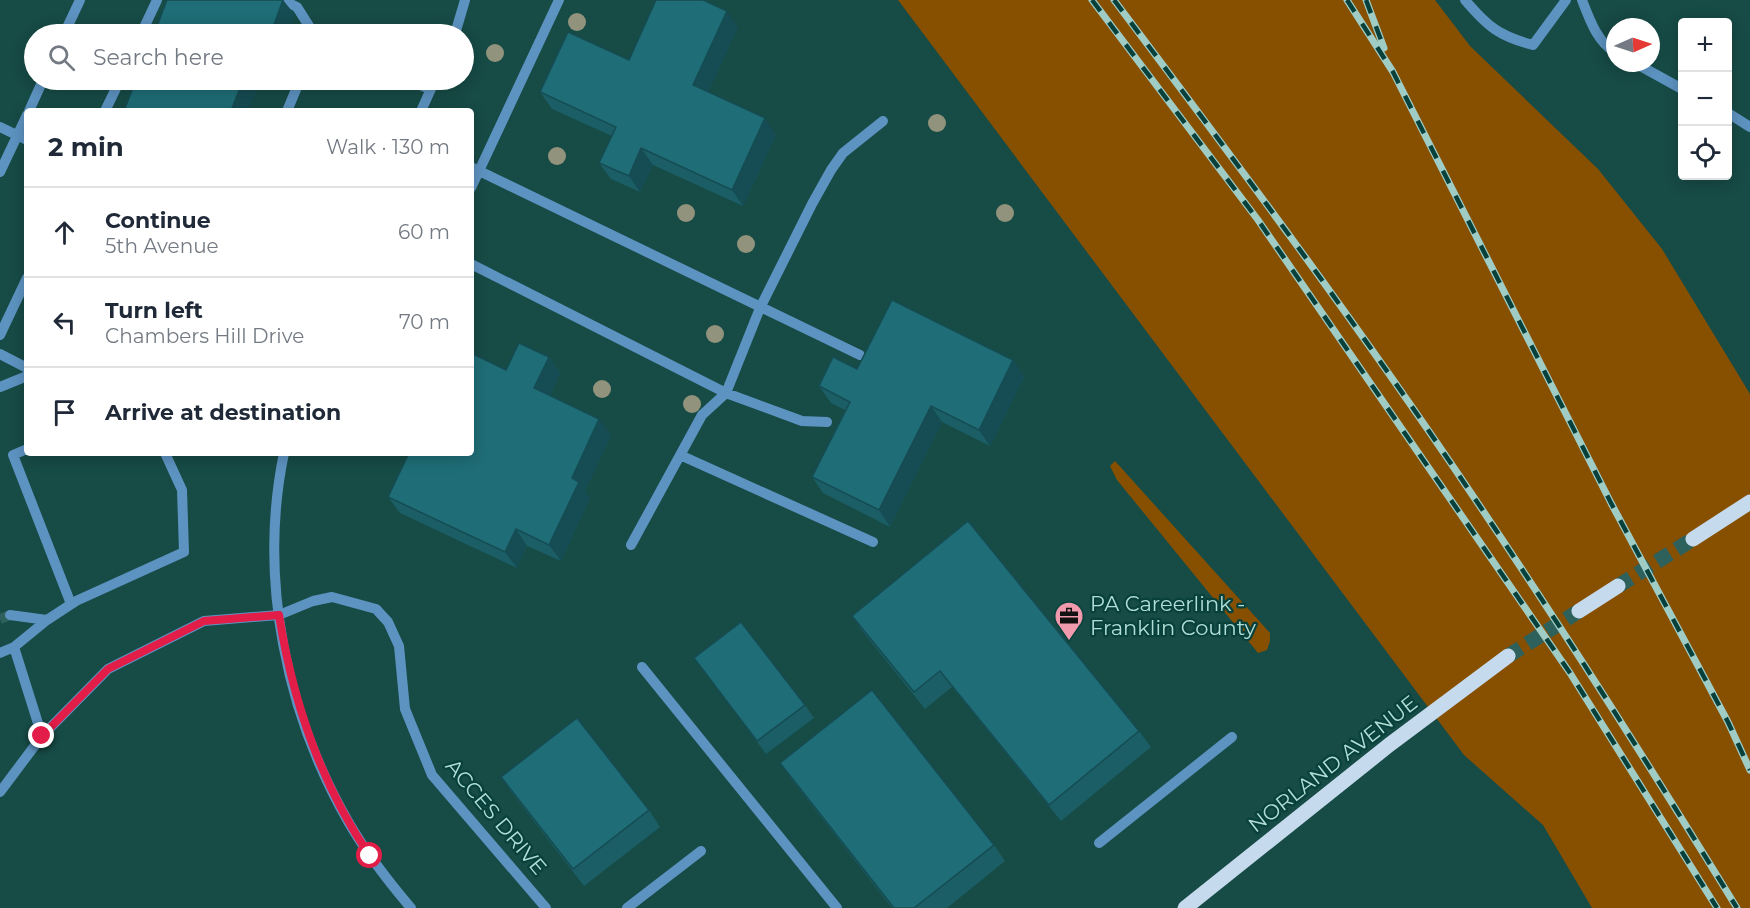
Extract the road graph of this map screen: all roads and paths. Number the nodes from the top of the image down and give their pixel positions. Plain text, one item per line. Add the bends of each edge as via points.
1 (80, 0) edge
2 (157, 0) edge
3 (282, 0) edge
4 (465, 0) edge
5 (559, 0) edge
6 (1465, 0) edge
7 (1566, 0) edge
8 (1582, 0) edge
9 (69, 24) edge
10 (146, 24) edge
11 (308, 24) edge
12 (458, 24) edge
13 (1606, 45) edge
14 (1652, 72) edge
15 (1678, 86) edge
16 (39, 90) edge
17 (115, 90) edge
18 (296, 90) edge
19 (430, 90) edge
20 (30, 108) edge
21 (106, 108) edge
22 (288, 108) edge
23 (422, 108) edge
24 (1732, 116) edge
25 (883, 121) dead end
26 (0, 127) edge
27 (1750, 127) edge
28 (22, 138) edge
29 (475, 169) edge
30 (0, 172) edge
31 (474, 266) edge
32 (24, 284) edge
33 (760, 308) junction
34 (0, 335) edge
35 (0, 354) edge
36 (860, 355) dead end
37 (24, 366) edge
38 (24, 377) edge
39 (0, 387) edge
40 (726, 393) junction
41 (827, 422) dead end
42 (24, 450) edge
43 (680, 455) junction
44 (166, 456) edge
45 (284, 456) edge
46 (1750, 502) edge
47 (1693, 539) tunnel mouth
48 (873, 542) dead end
49 (631, 545) dead end
50 (1618, 586) tunnel mouth
51 (71, 604) junction
52 (1579, 611) tunnel mouth
53 (10, 615) tunnel mouth
54 (279, 615) junction
55 (47, 620) junction
56 (15, 647) junction
57 (0, 653) edge
58 (1508, 656) tunnel mouth
59 (642, 667) dead end
60 (42, 736) junction
61 (1232, 737) dead end
62 (0, 792) edge
63 (1099, 843) dead end
64 (701, 851) dead end
65 (411, 908) edge
66 (546, 908) edge
67 (627, 908) edge
68 (837, 908) edge
69 (1185, 908) edge

1 - 9 street
2 - 10 street
3 - 11 street via 297,7
4 - 12 street
5 - 29 street
6 - 7 street via 1494,30 1533,45
8 - 13 street via 1590,22
14 - 15 street
16 - 20 street
17 - 21 street
18 - 22 street
19 - 23 street
24 - 27 street
25 - 33 street via 843,153 831,170
26 - 28 street
28 - 30 street
29 - 33 street
31 - 40 street
32 - 34 street
33 - 36 street
33 - 40 street
35 - 37 street
38 - 39 street
40 - 41 street via 802,421
40 - 43 street via 702,415
42 - 51 street via 13,455
43 - 48 street
43 - 49 street
44 - 51 street via 182,490 183,552
45 - 54 street via 275,530
46 - 47 main road
50 - 52 main road
51 - 55 street
53 - 55 street
54 - 60 street, ACCES DRIVE via 204,621 108,669
54 - 65 street via 294,690 321,769 365,849
54 - 66 street, ACCES DRIVE via 332,597 376,609 383,616 399,646 405,709 432,775
55 - 56 street
56 - 57 street
56 - 60 street
58 - 69 main road, NORLAND AVENUE
59 - 68 street
60 - 62 street, ACCES DRIVE
61 - 63 street
64 - 67 street

